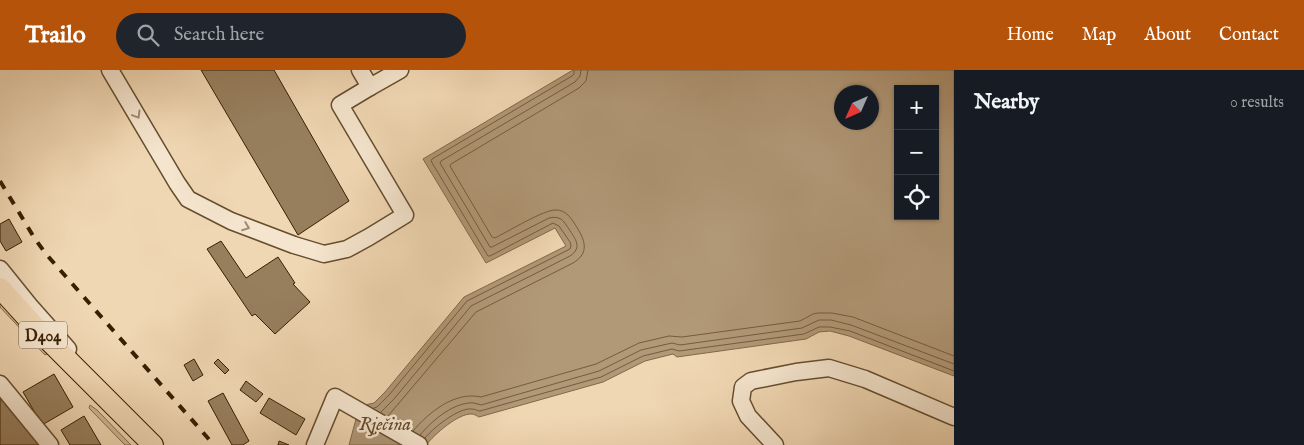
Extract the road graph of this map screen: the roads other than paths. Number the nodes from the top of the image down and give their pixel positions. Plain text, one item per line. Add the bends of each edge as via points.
1 (110, 70) edge
2 (360, 70) edge
3 (400, 70) edge
4 (370, 87) junction
5 (0, 269) edge
6 (0, 288) edge
7 (86, 379) junction
8 (0, 384) edge
9 (954, 417) edge
10 (50, 445) edge
11 (153, 445) edge
12 (315, 445) edge
13 (419, 445) edge
14 (775, 445) edge

1 -> 4 street via 188,199 230,221 324,254 347,249 405,215 340,106
2 - 4 street
3 - 4 street
5 - 7 street via 71,352
6 - 7 main road, D404
7 - 11 main road, D404
8 - 10 street
9 - 14 street via 865,379 829,368 796,372 751,381 743,387 741,401 748,416
12 - 13 street via 335,397

